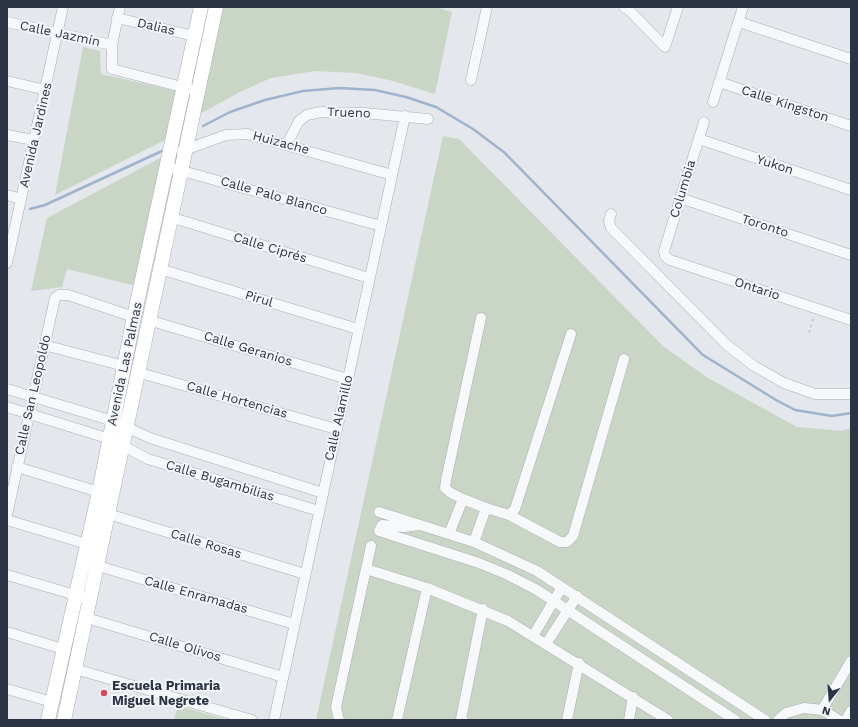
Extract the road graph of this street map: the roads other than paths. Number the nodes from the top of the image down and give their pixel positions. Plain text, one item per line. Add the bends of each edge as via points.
1 (63, 7) edge
2 (120, 7) edge
3 (201, 7) edge
4 (216, 7) edge
5 (487, 7) edge
6 (624, 7) edge
7 (678, 7) edge
8 (743, 7) edge
9 (117, 18) junction
10 (7, 22) edge
11 (739, 22) junction
12 (58, 33) junction
13 (194, 36) junction
14 (112, 45) junction
15 (851, 59) edge
16 (471, 80) dead end
17 (7, 81) edge
18 (719, 82) junction
19 (184, 87) junction
20 (46, 90) junction
21 (198, 90) junction
22 (712, 102) dead end
23 (405, 116) junction
24 (428, 119) dead end
25 (704, 122) dead end
26 (851, 126) edge
27 (7, 134) edge
28 (34, 140) junction
29 (699, 140) junction
30 (287, 144) junction
31 (185, 151) junction
32 (173, 164) junction
33 (392, 175) junction
34 (851, 190) edge
35 (7, 196) edge
36 (680, 198) junction
37 (22, 199) junction
38 (611, 214) dead end
39 (170, 217) junction
40 (381, 226) junction
41 (851, 255) edge
42 (665, 256) joint
43 (7, 263) edge
44 (160, 269) junction
45 (369, 278) junction
46 (134, 317) junction
47 (480, 318) dead end
48 (148, 320) junction
49 (851, 320) edge
50 (358, 329) junction
51 (571, 334) dead end
52 (44, 345) junction
53 (624, 359) dead end
54 (131, 369) junction
55 (348, 379) junction
56 (7, 389) edge
57 (851, 394) edge
58 (32, 397) junction
59 (7, 407) edge
60 (29, 414) junction
61 (113, 421) junction
62 (126, 427) junction
63 (336, 429) junction
64 (110, 439) junction
65 (122, 447) junction
66 (17, 467) junction
67 (99, 492) junction
68 (323, 493) junction
69 (463, 499) junction
70 (486, 508) junction
71 (319, 512) junction
72 (379, 512) dead end
73 (108, 514) junction
74 (7, 515) edge
75 (509, 515) junction
76 (7, 520) edge
77 (419, 525) junction
78 (450, 534) junction
79 (474, 542) junction
80 (87, 544) junction
81 (371, 546) dead end
82 (98, 566) junction
83 (366, 569) junction
84 (305, 574) junction
85 (7, 575) edge
86 (562, 587) junction
87 (427, 588) junction
88 (76, 595) junction
89 (577, 596) junction
90 (91, 599) junction
91 (553, 601) junction
92 (483, 609) junction
93 (567, 610) junction
94 (87, 618) junction
95 (294, 624) junction
96 (7, 632) edge
97 (533, 636) junction
98 (546, 644) junction
99 (63, 649) junction
100 (851, 661) edge
101 (579, 663) junction
102 (75, 669) junction
103 (283, 677) junction
104 (7, 689) edge
105 (634, 697) junction
106 (52, 702) junction
107 (822, 710) junction
108 (851, 711) edge
109 (48, 720) edge
110 (64, 720) edge
111 (252, 720) edge
112 (274, 720) edge
113 (338, 720) edge
114 (397, 720) edge
115 (462, 720) edge
116 (567, 720) edge
117 (629, 720) edge
118 (668, 720) edge
119 (735, 720) edge
120 (765, 720) edge
121 (778, 720) edge
122 (839, 720) edge
123 (846, 720) edge

1 - 12 street, Avenida Jardines
2 - 9 street
3 - 13 street, Avenida Las Palmas
4 - 21 street, Avenida Las Palmas
5 - 16 street
6 - 7 street via 665,47
8 - 11 street
9 - 13 street, Dalias
9 - 14 street
10 - 12 street, Calle Jazmín
11 - 15 street
11 - 18 street
12 - 14 street, Calle Jazmín
12 - 20 street, Avenida Jardines
13 - 19 street, Avenida Las Palmas
14 - 19 street via 111,67 114,70
17 - 20 street
18 - 22 street
18 - 26 street, Calle Kingston
19 - 21 street
19 - 32 street, Avenida Las Palmas
20 - 28 street, Avenida Jardines
21 - 31 street, Avenida Las Palmas
23 - 24 street, Trueno
23 - 30 street, Trueno via 321,112 307,115 299,121
23 - 33 street, Calle Alamillo
25 - 29 street, Columbia
27 - 28 street
28 - 37 street, Avenida Jardines
29 - 34 street, Yukon
29 - 36 street, Columbia
30 - 31 street, Huizache via 248,134 226,135
30 - 33 street, Huizache
31 - 32 street, Avenida Las Palmas
32 - 39 street, Avenida Las Palmas
32 - 40 street, Calle Palo Blanco
32 - 46 street, Avenida Las Palmas
33 - 40 street, Calle Alamillo
35 - 37 street
36 - 41 street, Toronto
36 - 42 street, Columbia via 664,251
37 - 43 street, Avenida Jardines
38 - 57 street via 611,228 727,345 754,366 784,383 815,394
39 - 44 street, Avenida Las Palmas
39 - 45 street, Calle Ciprés
40 - 45 street, Calle Alamillo
42 - 49 street, Ontario via 670,260
44 - 48 street, Avenida Las Palmas
44 - 50 street, Pirul
45 - 50 street, Calle Alamillo
46 - 52 street, Calle San Leopoldo via 68,295 59,295 55,298
46 - 54 street, Avenida Las Palmas
47 - 69 street via 445,488
48 - 54 street, Avenida Las Palmas
48 - 55 street, Calle Geranios
50 - 55 street, Calle Alamillo
51 - 75 street via 515,509
52 - 54 street, Calle Hortencias
52 - 58 street, Calle San Leopoldo
53 - 75 street via 573,536 567,542 560,542
54 - 61 street, Avenida Las Palmas
54 - 62 street, Avenida Las Palmas
54 - 63 street, Calle Hortencias
55 - 63 street, Calle Alamillo
56 - 58 street, Calle Bugambilias
58 - 60 street, Calle San Leopoldo
58 - 61 street, Calle Bugambilias
59 - 60 street, Calle Bugambilias
60 - 64 street, Calle Bugambilias
60 - 66 street, Calle San Leopoldo
61 - 62 street, Calle Bugambilias
61 - 64 street, Avenida Las Palmas
62 - 65 street, Avenida Las Palmas
62 - 68 street, Calle Bugambilias via 169,445
63 - 68 street, Calle Alamillo
64 - 65 street, Calle Bugambilias
64 - 67 street, Avenida Las Palmas
65 - 71 street, Calle Bugambilias via 148,459
65 - 73 street, Avenida Las Palmas
66 - 67 street
66 - 74 street, Calle San Leopoldo
67 - 80 street, Avenida Las Palmas
68 - 71 street, Calle Alamillo
69 - 70 street
69 - 78 street
70 - 75 street
70 - 79 street
71 - 84 street, Calle Alamillo
72 - 77 street
73 - 82 street, Avenida Las Palmas
73 - 84 street, Calle Rosas
76 - 80 street
77 - 78 street
77 - 91 street via 382,525 379,531 479,563 508,575
78 - 79 street
79 - 86 street via 506,555
80 - 88 street, Avenida Las Palmas
81 - 83 street
82 - 90 street, Avenida Las Palmas
82 - 95 street, Calle Enramadas
83 - 87 street
83 - 113 street via 336,707
84 - 95 street, Calle Alamillo
85 - 88 street
86 - 89 street
86 - 91 street
87 - 92 street
87 - 114 street
88 - 90 street
88 - 99 street, Avenida Las Palmas
89 - 93 street
89 - 120 street
90 - 94 street, Avenida Las Palmas
91 - 93 street
91 - 97 street
92 - 97 street
92 - 115 street
93 - 98 street
93 - 119 street
94 - 102 street, Avenida Las Palmas
94 - 103 street, Calle Olivos
95 - 103 street, Calle Alamillo
96 - 99 street
97 - 98 street
98 - 101 street
99 - 106 street, Avenida Las Palmas
100 - 107 street
101 - 105 street
101 - 116 street
102 - 110 street, Avenida Las Palmas
102 - 111 street
103 - 112 street, Calle Alamillo
104 - 106 street
105 - 117 street
105 - 118 street
106 - 109 street, Avenida Las Palmas
107 - 121 street via 804,708 786,713
107 - 122 street
108 - 123 street

